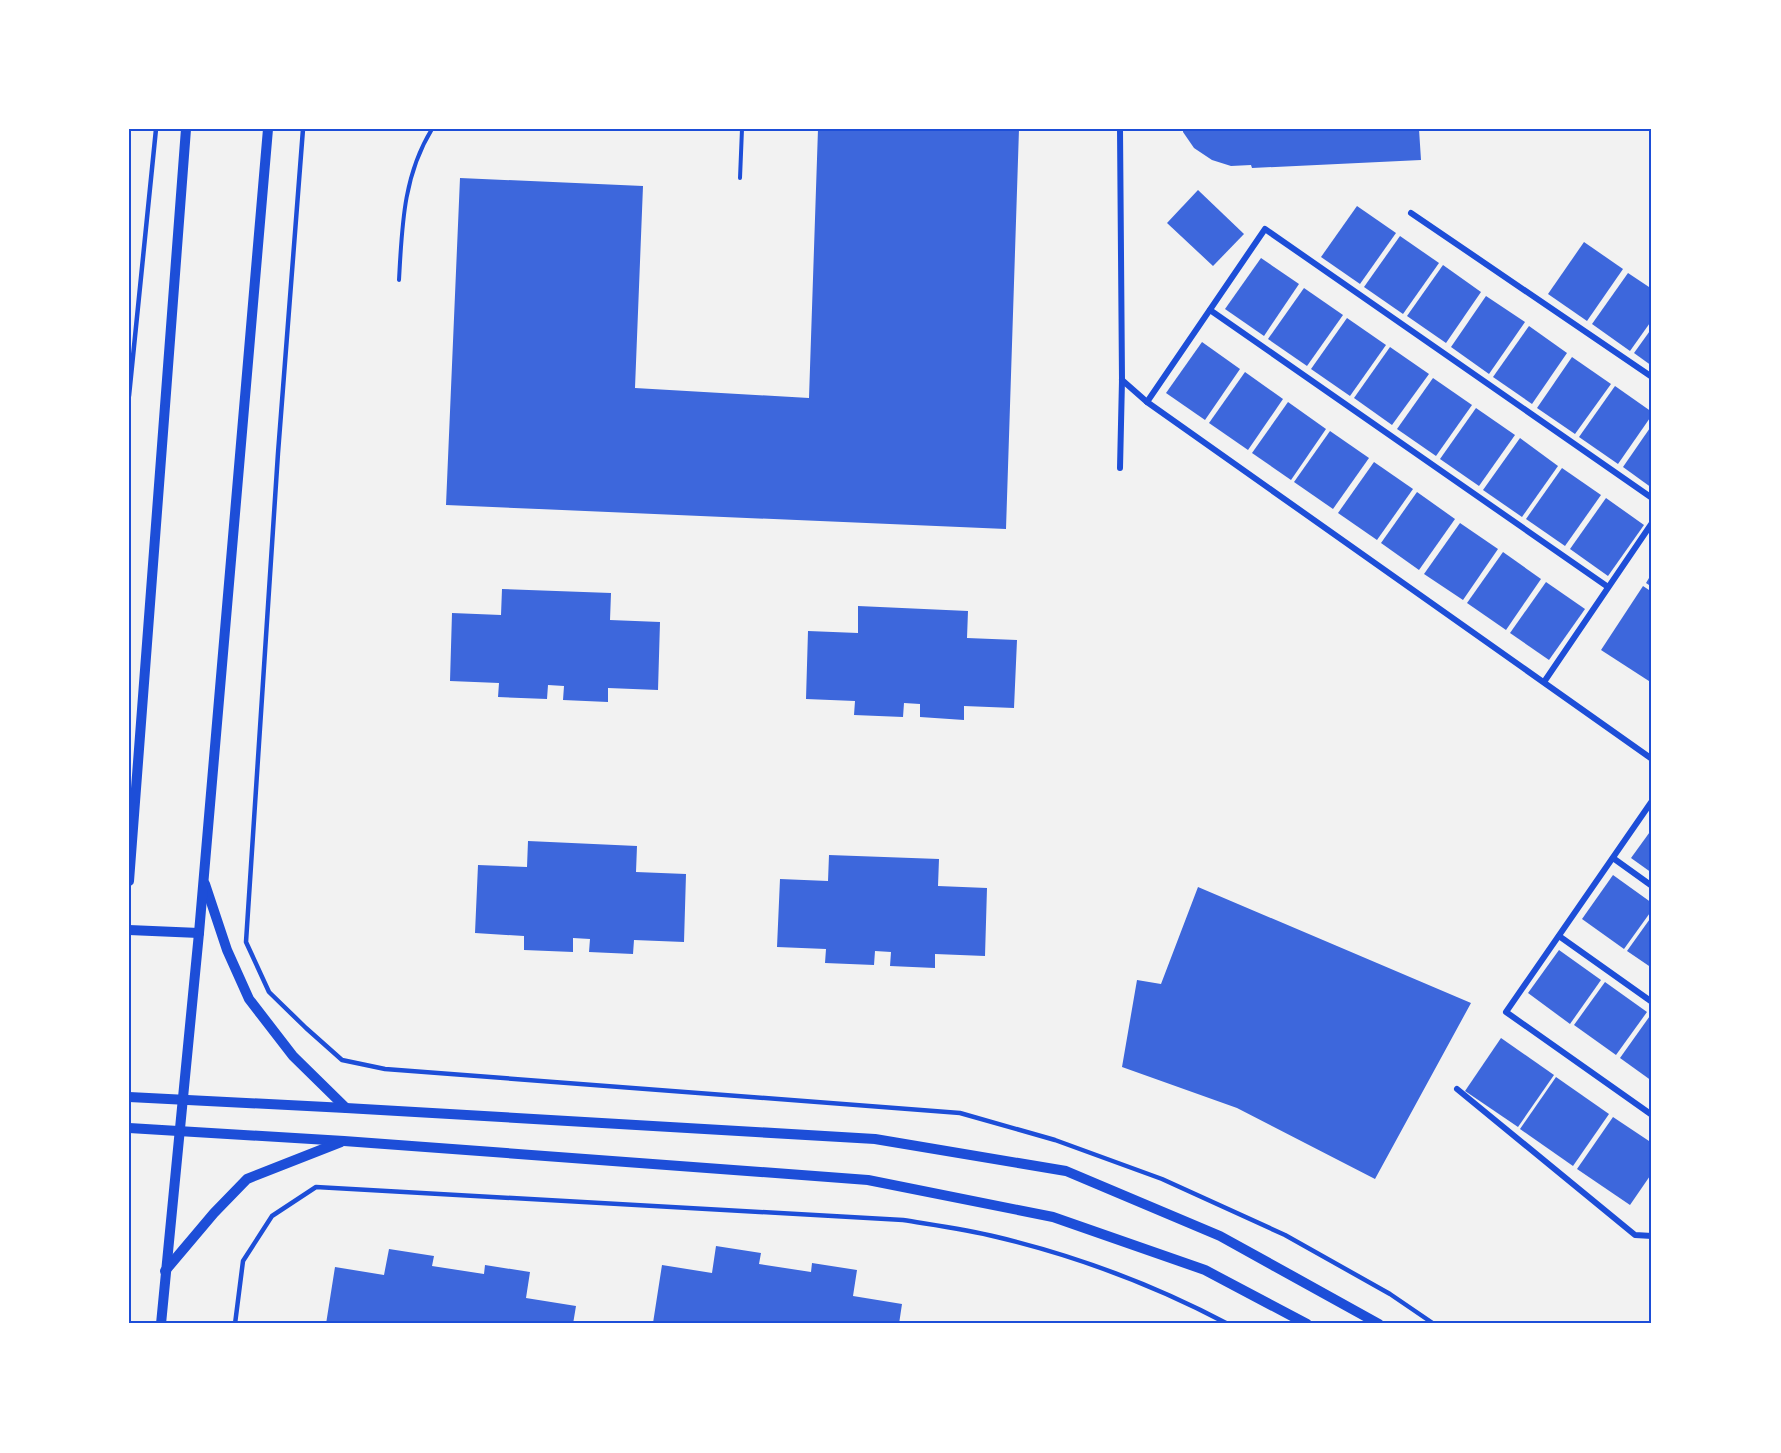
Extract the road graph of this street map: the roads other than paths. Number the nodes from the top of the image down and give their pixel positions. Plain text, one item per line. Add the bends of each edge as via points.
1 (156, 129) edge
2 (186, 129) edge
3 (268, 129) edge
4 (303, 129) edge
5 (1119, 129) edge
6 (1411, 213) dead end
7 (1210, 310) junction
8 (1652, 377) edge
9 (1122, 380) junction
10 (129, 396) edge
11 (1147, 402) junction
12 (1120, 468) dead end
13 (1652, 498) edge
14 (1652, 523) edge
15 (1608, 587) junction
16 (1544, 682) junction
17 (1652, 759) edge
18 (1652, 801) edge
19 (1613, 858) junction
20 (130, 869) edge
21 (203, 878) junction
22 (129, 881) edge
23 (1652, 886) edge
24 (129, 930) edge
25 (199, 933) junction
26 (1559, 936) junction
27 (1652, 1002) edge
28 (1457, 1089) dead end
29 (129, 1097) edge
30 (182, 1100) junction
31 (346, 1108) junction
32 (1652, 1115) edge
33 (129, 1128) edge
34 (179, 1131) junction
35 (344, 1141) junction
36 (1652, 1236) edge
37 (165, 1271) junction
38 (161, 1324) edge
39 (235, 1324) edge
40 (1228, 1324) edge
41 (1307, 1324) edge
42 (1379, 1324) edge
43 (1434, 1324) edge

1 - 10 lane
2 - 20 street
3 - 21 street
4 - 43 lane via 246,942 269,992 342,1060 385,1069 960,1113 1055,1140 1162,1179 1285,1235 1390,1294
5 - 9 street
6 - 8 street
7 - 11 street
7 - 13 street via 1265,229
7 - 15 street
9 - 11 street
9 - 12 street
11 - 16 street
14 - 15 street
15 - 16 street
16 - 17 street
18 - 19 street
19 - 23 street
19 - 26 street
20 - 22 street
21 - 25 street
21 - 31 street via 249,999 293,1056
24 - 25 street
25 - 30 street
26 - 27 street
26 - 32 street via 1506,1012
28 - 36 street via 1635,1235
29 - 30 street
30 - 31 street
30 - 34 street
31 - 42 street via 875,1139 1066,1172 1220,1236
33 - 34 street
34 - 35 street
34 - 37 street
35 - 37 street via 247,1179
35 - 41 street via 868,1180 1053,1217 1205,1270
37 - 38 street
39 - 40 lane via 243,1262 273,1216 316,1187 903,1220 997,1237 1099,1268 1195,1306

